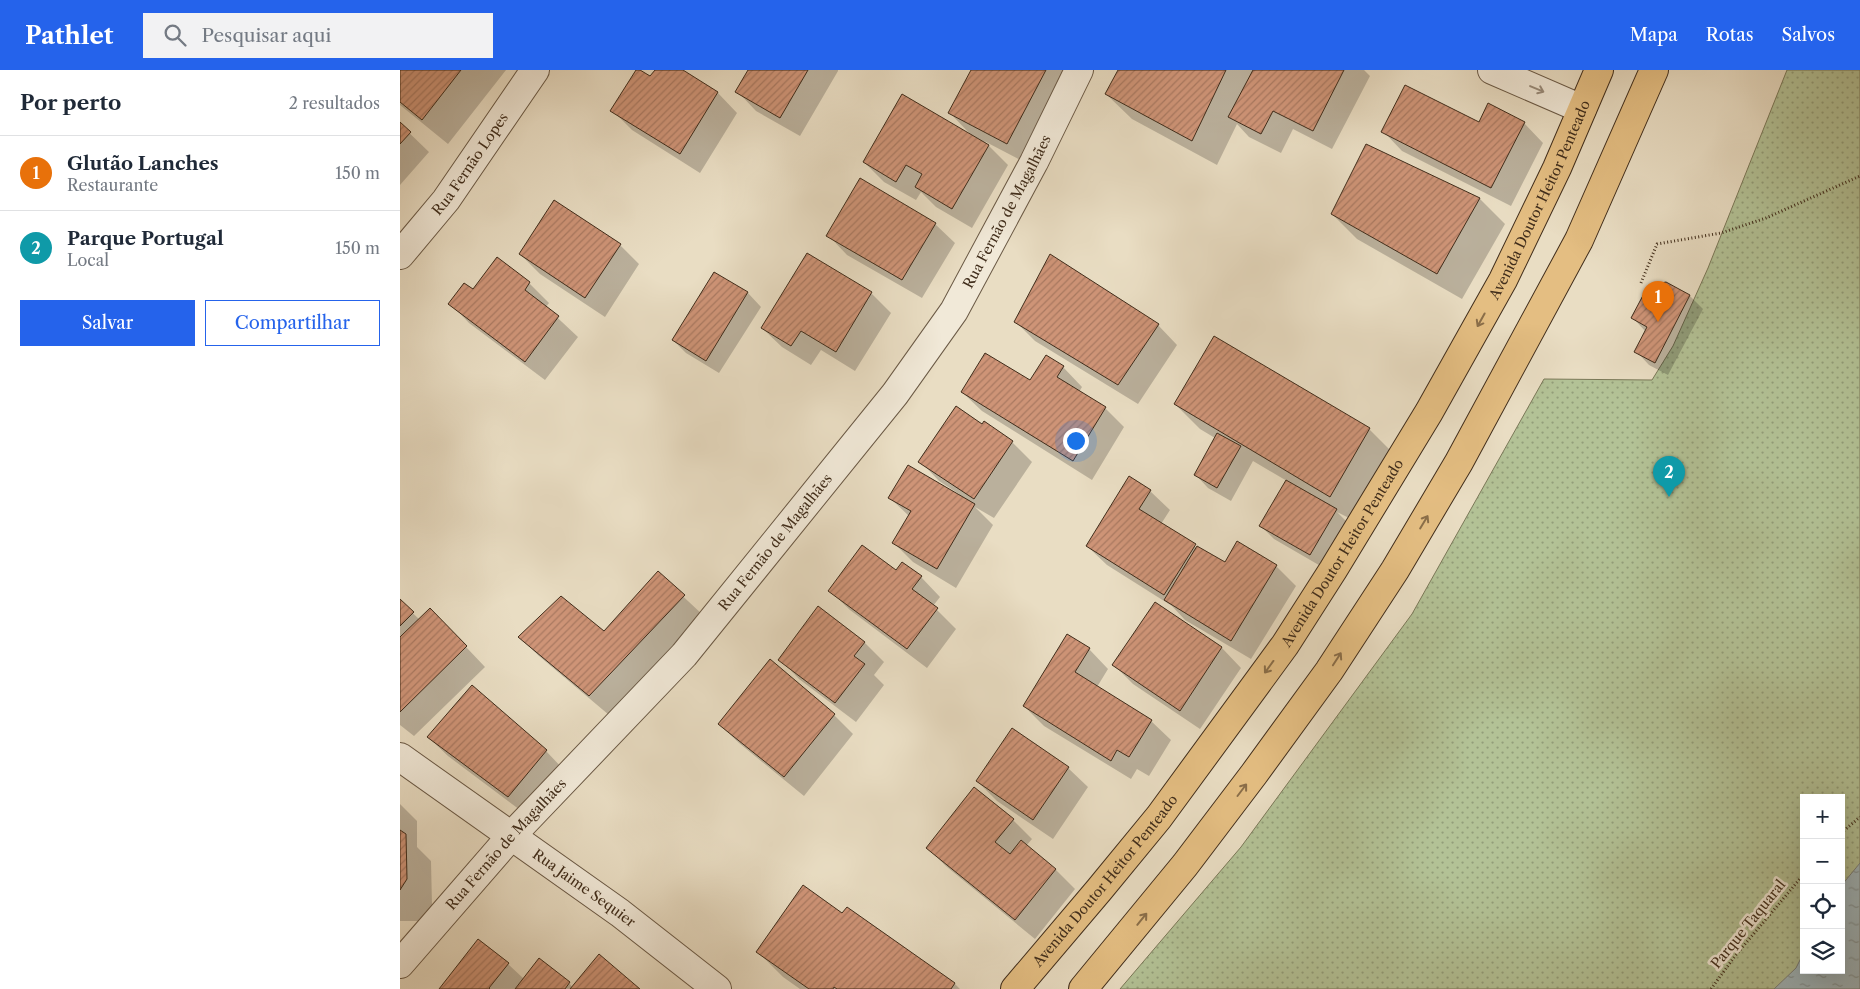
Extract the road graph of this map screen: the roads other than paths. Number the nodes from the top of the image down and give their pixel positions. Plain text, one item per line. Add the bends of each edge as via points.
1 (535, 70) edge
2 (1079, 70) edge
3 (1492, 70) edge
4 (1599, 70) edge
5 (1654, 70) edge
6 (1582, 109) junction
7 (400, 256) edge
8 (400, 757) edge
9 (512, 834) junction
10 (400, 964) edge
11 (717, 989) edge
12 (1014, 989) edge
13 (1082, 989) edge

1 - 7 street, Rua Fernão Lopes via 446,200
2 - 9 street, Rua Fernão de Magalhães via 954,311 895,394 684,655
3 -> 6 street
4 - 6 main road, Avenida Doutor Heitor Penteado
13 -> 5 main road via 1185,865 1254,774 1329,671 1395,570 1459,462 1579,240
6 -> 12 main road, Avenida Doutor Heitor Penteado via 1557,168 1475,332 1383,489 1296,628 1159,817
8 - 9 street, Rua Jaime Sequier
9 - 10 street, Rua Fernão de Magalhães
9 - 11 street, Rua Jaime Sequier

